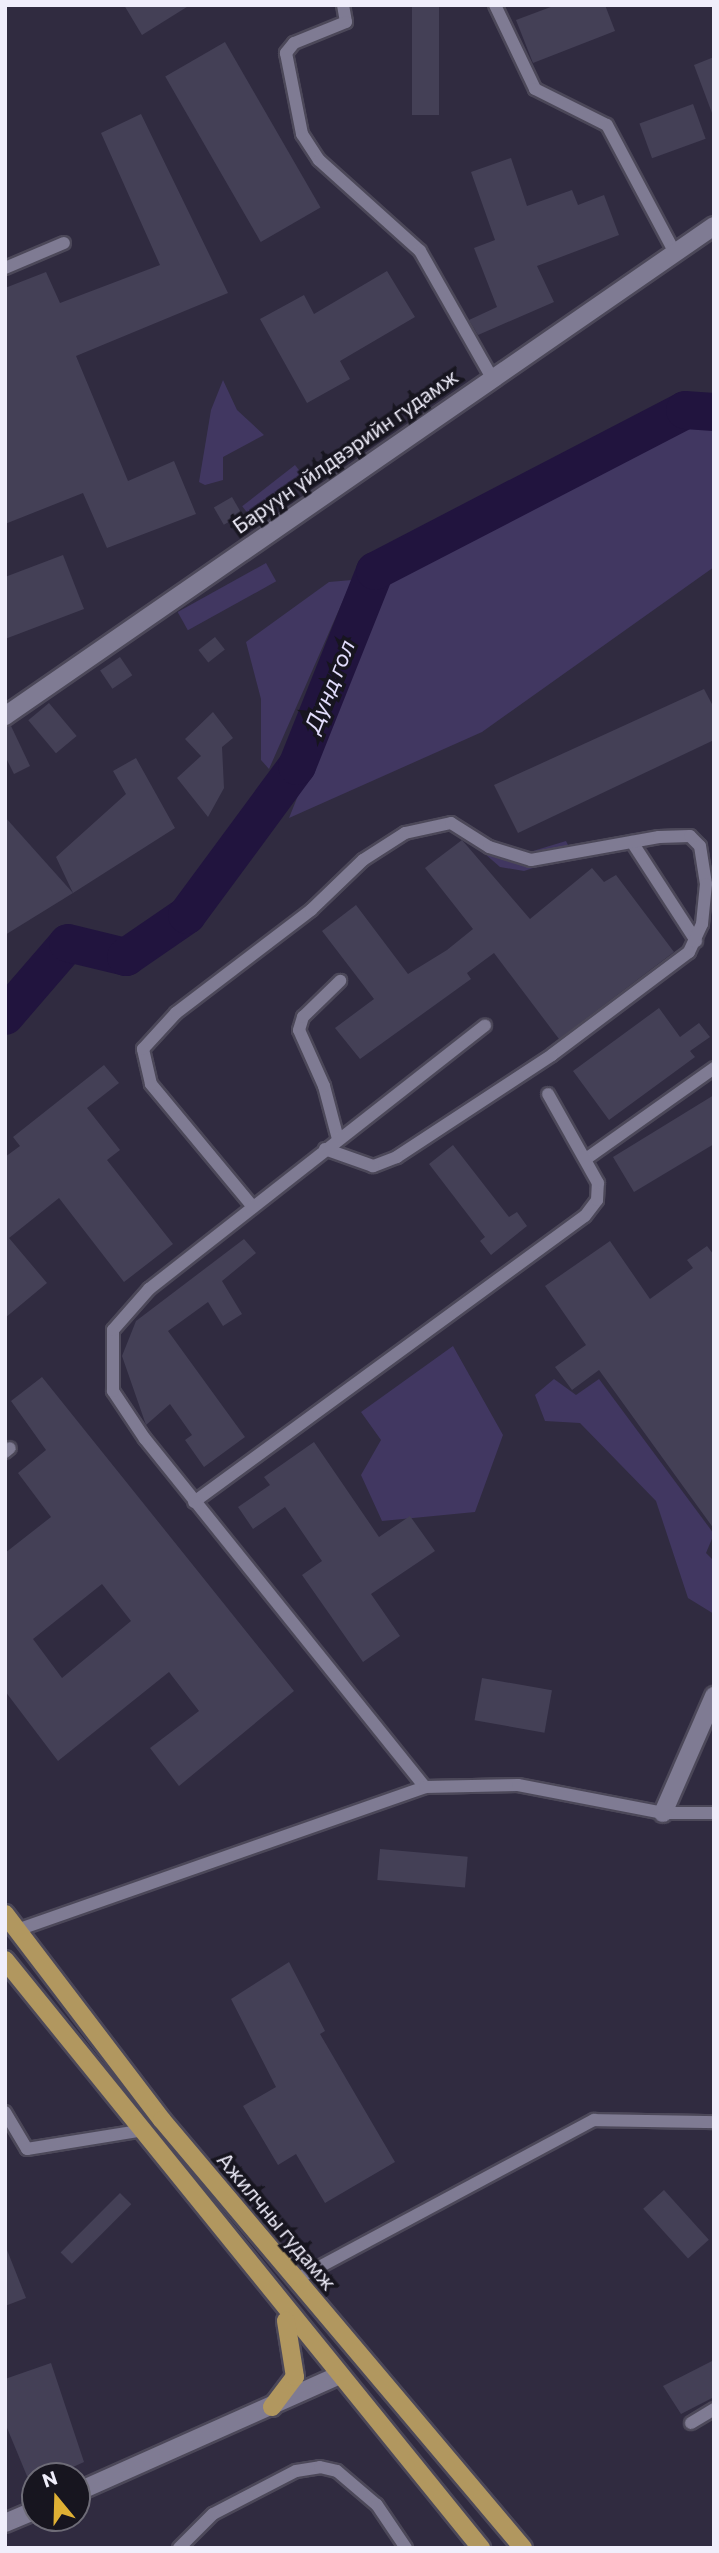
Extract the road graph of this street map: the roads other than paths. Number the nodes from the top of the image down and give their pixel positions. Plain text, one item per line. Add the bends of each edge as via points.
1 (343, 5) edge
2 (495, 5) edge
3 (714, 226) edge
4 (64, 243) dead end
5 (675, 253) junction
6 (5, 268) edge
7 (491, 376) junction
8 (5, 716) edge
9 (632, 842) junction
10 (696, 941) junction
11 (340, 981) dead end
12 (485, 1026) dead end
13 (714, 1068) edge
14 (548, 1094) dead end
15 (338, 1139) junction
16 (325, 1149) junction
17 (586, 1158) junction
18 (253, 1207) junction
19 (194, 1502) junction
20 (714, 1696) edge
21 (425, 1787) junction
22 (663, 1813) junction
23 (714, 1813) edge
24 (5, 1914) edge
25 (17, 1930) junction
26 (5, 1960) edge
27 (5, 2112) edge
28 (714, 2122) edge
29 (138, 2131) junction
30 (297, 2279) junction
31 (275, 2299) junction
32 (337, 2376) junction
33 (272, 2407) junction
34 (714, 2409) edge
35 (691, 2423) dead end
36 (91, 2486) edge
37 (179, 2548) edge
38 (406, 2548) edge
39 (481, 2548) edge
40 (523, 2548) edge

1 - 7 lane via 346,22 293,43 286,53 302,134 319,160 420,251
2 - 5 lane via 535,89 607,125
3 - 5 street, Баруун үйлдвэрийн гудамж
4 - 6 lane
5 - 7 street, Баруун үйлдвэрийн гудамж
7 - 8 street, Баруун үйлдвэрийн гудамж
9 - 10 lane
9 - 10 lane via 690,836 700,846 706,884
9 - 18 lane via 531,860 489,847 451,823 405,833 363,860 311,910 156,1032 143,1049 144,1074
10 - 16 lane via 689,952 552,1055 397,1157 373,1166
11 - 15 lane via 309,1009 299,1030 324,1086
12 - 15 lane
13 - 17 lane
14 - 17 lane
15 - 16 lane
16 - 18 lane
17 - 19 lane via 598,1183 597,1200 585,1216
18 - 19 lane via 149,1289 113,1330 113,1391
19 - 21 lane
20 - 22 street
21 - 22 lane via 518,1785
21 - 25 lane
22 - 23 lane
24 - 25 main road, Ажилчны гудамж
25 - 30 main road, Ажилчны гудамж via 162,2120
26 - 29 main road
27 - 29 lane via 27,2149
28 - 30 lane via 594,2120
29 - 31 main road
30 - 40 main road, Ажилчны гудамж
31 - 32 main road
31 - 33 main road via 296,2358 295,2377
32 - 33 street
32 - 39 main road
33 - 36 street
34 - 35 lane
37 - 38 lane via 213,2514 296,2471 320,2467 337,2470 377,2505

